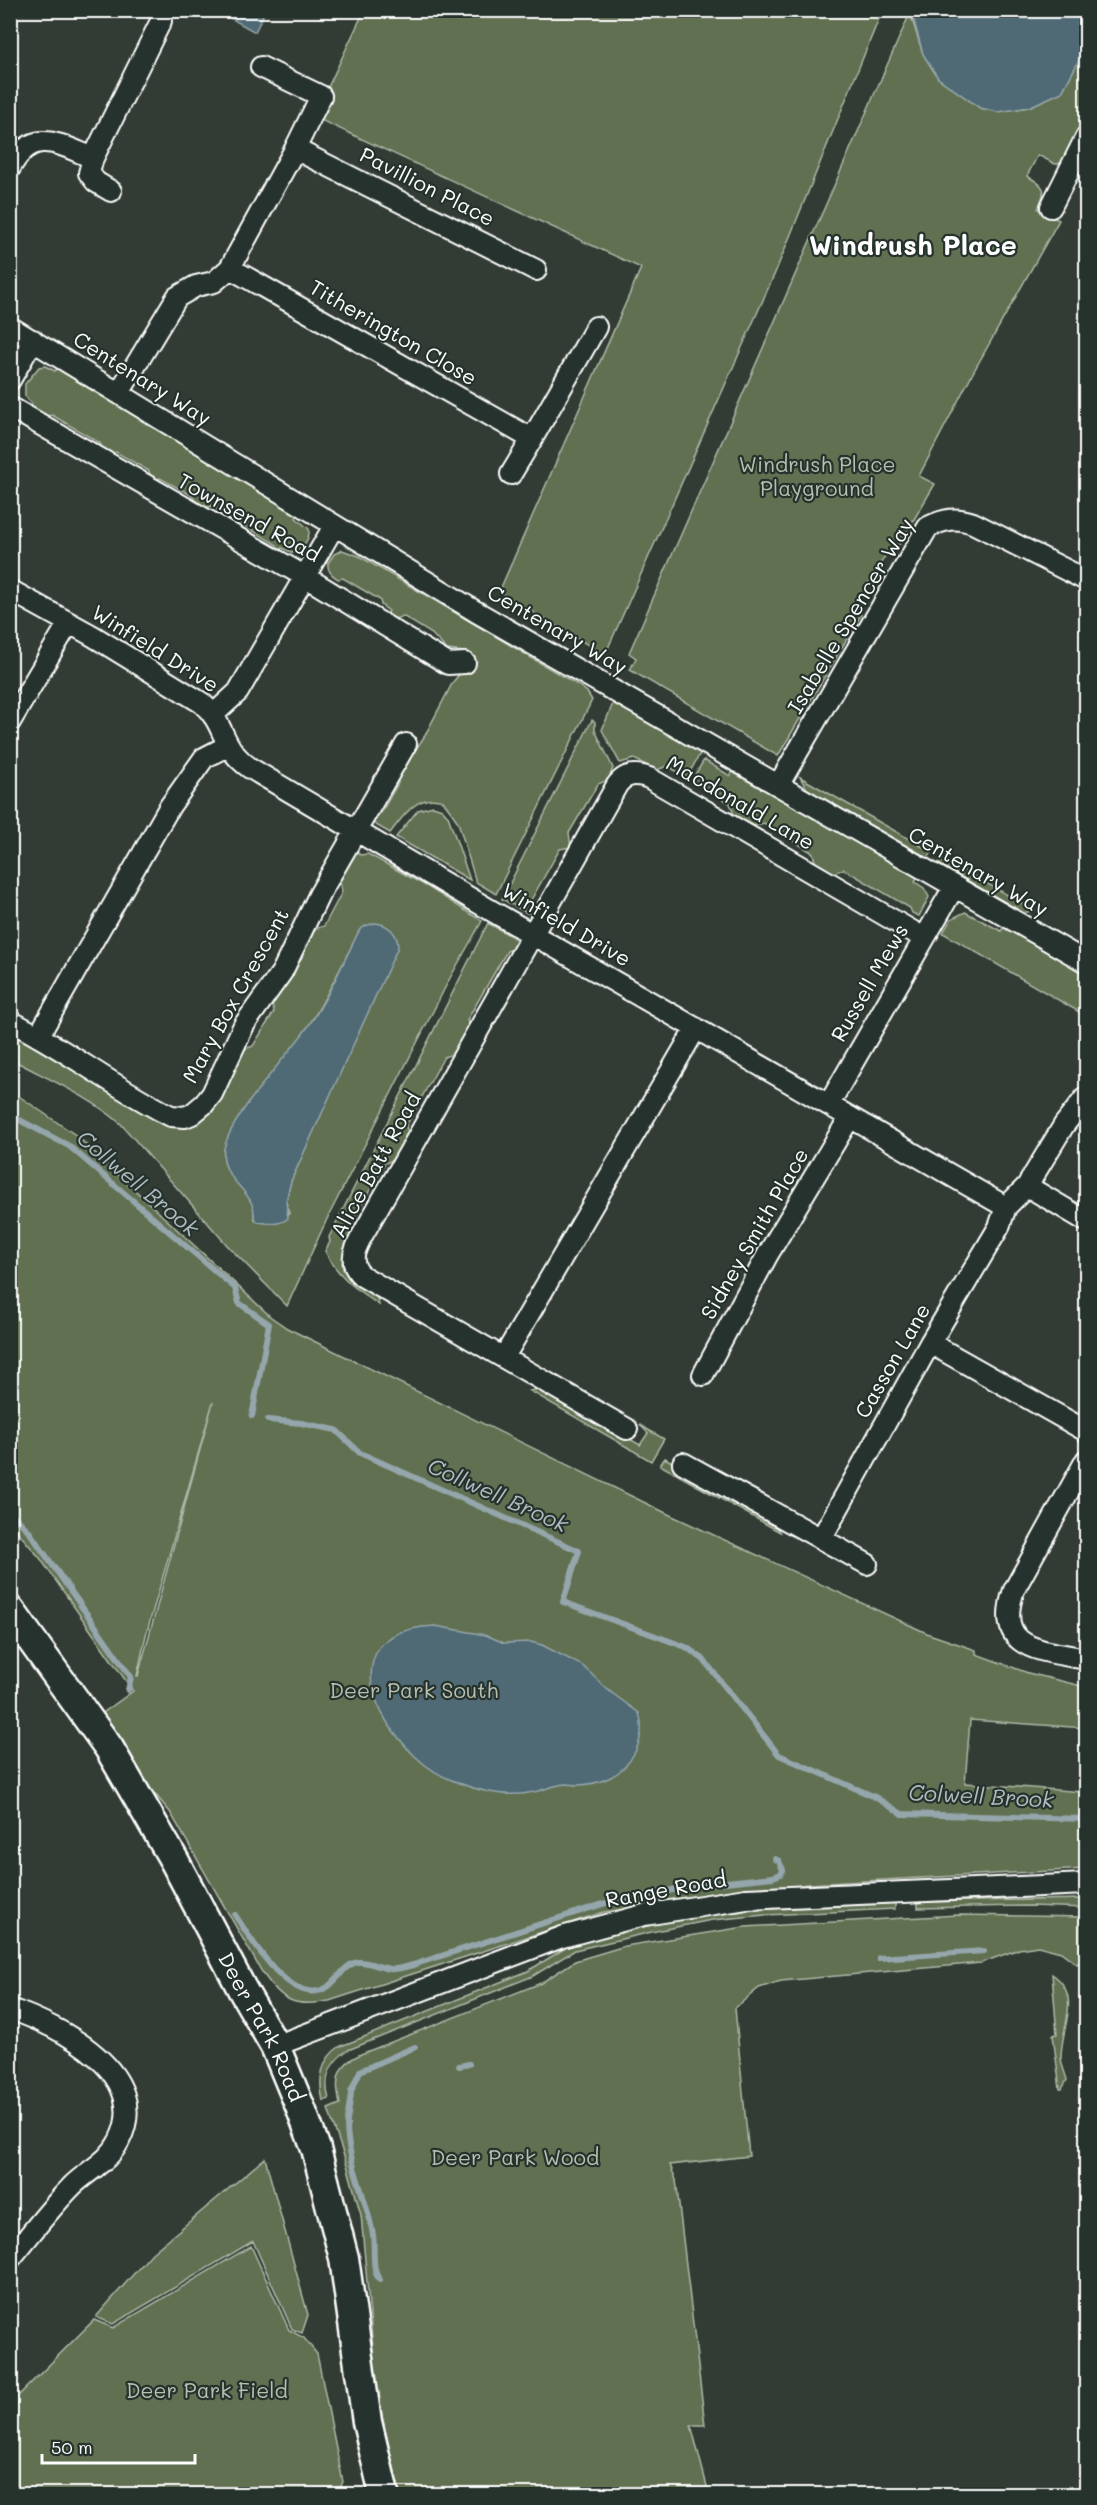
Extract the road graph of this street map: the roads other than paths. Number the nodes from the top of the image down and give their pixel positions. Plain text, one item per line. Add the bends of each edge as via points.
1 (161, 21) dead end
2 (261, 67) dead end
3 (1086, 137) edge
4 (295, 148) junction
5 (93, 158) junction
6 (13, 159) edge
7 (111, 191) dead end
8 (1051, 207) dead end
9 (230, 268) junction
10 (536, 270) dead end
11 (10, 327) edge
12 (596, 327) dead end
13 (33, 340) junction
14 (10, 380) edge
15 (119, 393) junction
16 (10, 407) edge
17 (532, 439) junction
18 (511, 474) dead end
19 (334, 526) junction
20 (304, 576) junction
21 (1086, 580) edge
22 (10, 590) edge
23 (68, 624) junction
24 (465, 663) dead end
25 (214, 714) junction
26 (10, 722) edge
27 (406, 744) dead end
28 (227, 746) junction
29 (779, 784) junction
30 (355, 830) junction
31 (954, 887) junction
32 (534, 934) junction
33 (924, 938) junction
34 (1086, 962) edge
35 (10, 1021) edge
36 (696, 1028) junction
37 (39, 1035) junction
38 (1086, 1098) edge
39 (829, 1104) junction
40 (850, 1117) junction
41 (1028, 1186) junction
42 (1006, 1207) junction
43 (1086, 1221) edge
44 (930, 1343) junction
45 (504, 1357) junction
46 (703, 1375) dead end
47 (627, 1429) dead end
48 (1086, 1431) edge
49 (1086, 1460) edge
50 (683, 1463) dead end
51 (820, 1539) junction
52 (867, 1564) dead end
53 (10, 1610) edge
54 (1086, 1659) edge
55 (1086, 1884) edge
56 (10, 2009) edge
57 (275, 2046) junction
58 (10, 2259) edge
59 (384, 2494) edge

1 - 5 street
2 - 4 street via 321,96
3 - 8 street
4 - 9 street
4 - 10 street, Pavillion Place
5 - 6 street via 41,141 32,143
5 - 7 street via 89,174
9 - 15 street via 214,282 196,286 177,297
9 - 17 street, Titherington Close
11 - 13 street, Centenary Way
12 - 17 street
13 - 14 street
13 - 15 street, Centenary Way
15 - 19 street, Centenary Way
16 - 20 street, Townsend Road
17 - 18 street
19 - 20 street
19 - 29 street, Centenary Way
20 - 24 street, Townsend Road via 448,664
20 - 25 street via 238,692
21 - 29 street, Isabelle Spencer Way via 973,523 957,518 928,527
22 - 23 street, Winfield Drive
23 - 25 street, Winfield Drive via 184,691
23 - 26 street
25 - 28 street, Winfield Drive
27 - 30 street, Mary Box Crescent
28 - 30 street, Winfield Drive via 250,768
28 - 37 street via 204,758 170,806
29 - 31 street, Centenary Way
30 - 32 street, Winfield Drive
30 - 37 street, Mary Box Crescent via 303,924 282,972 244,1025 212,1094 192,1114 178,1117 160,1111
31 - 33 street, Russell Mews
31 - 34 street, Centenary Way
32 - 33 street, Macdonald Lane via 617,785 634,774 649,778
32 - 36 street, Winfield Drive
32 - 45 street, Alice Batt Road via 353,1257 362,1276
33 - 39 street, Russell Mews
35 - 37 street, Mary Box Crescent
36 - 39 street, Winfield Drive
36 - 45 street
38 - 41 street via 1064,1125
39 - 40 street, Winfield Drive
40 - 42 street, Winfield Drive
40 - 46 street, Sidney Smith Place via 768,1254
41 - 42 street
41 - 43 street
42 - 44 street, Casson Lane via 999,1227
44 - 48 street
44 - 51 street, Casson Lane
45 - 47 street, Alice Batt Road
49 - 54 street via 1014,1590 1008,1608 1010,1625 1018,1640 1036,1649
50 - 51 street
51 - 52 street
53 - 57 street, Deer Park Road via 109,1748
55 - 57 street, Range Road via 746,1899 644,1915 562,1937
56 - 58 street via 93,2052 118,2080 126,2108 124,2127 110,2154 61,2197
57 - 59 street, Deer Park Road via 316,2148 343,2250 367,2421

